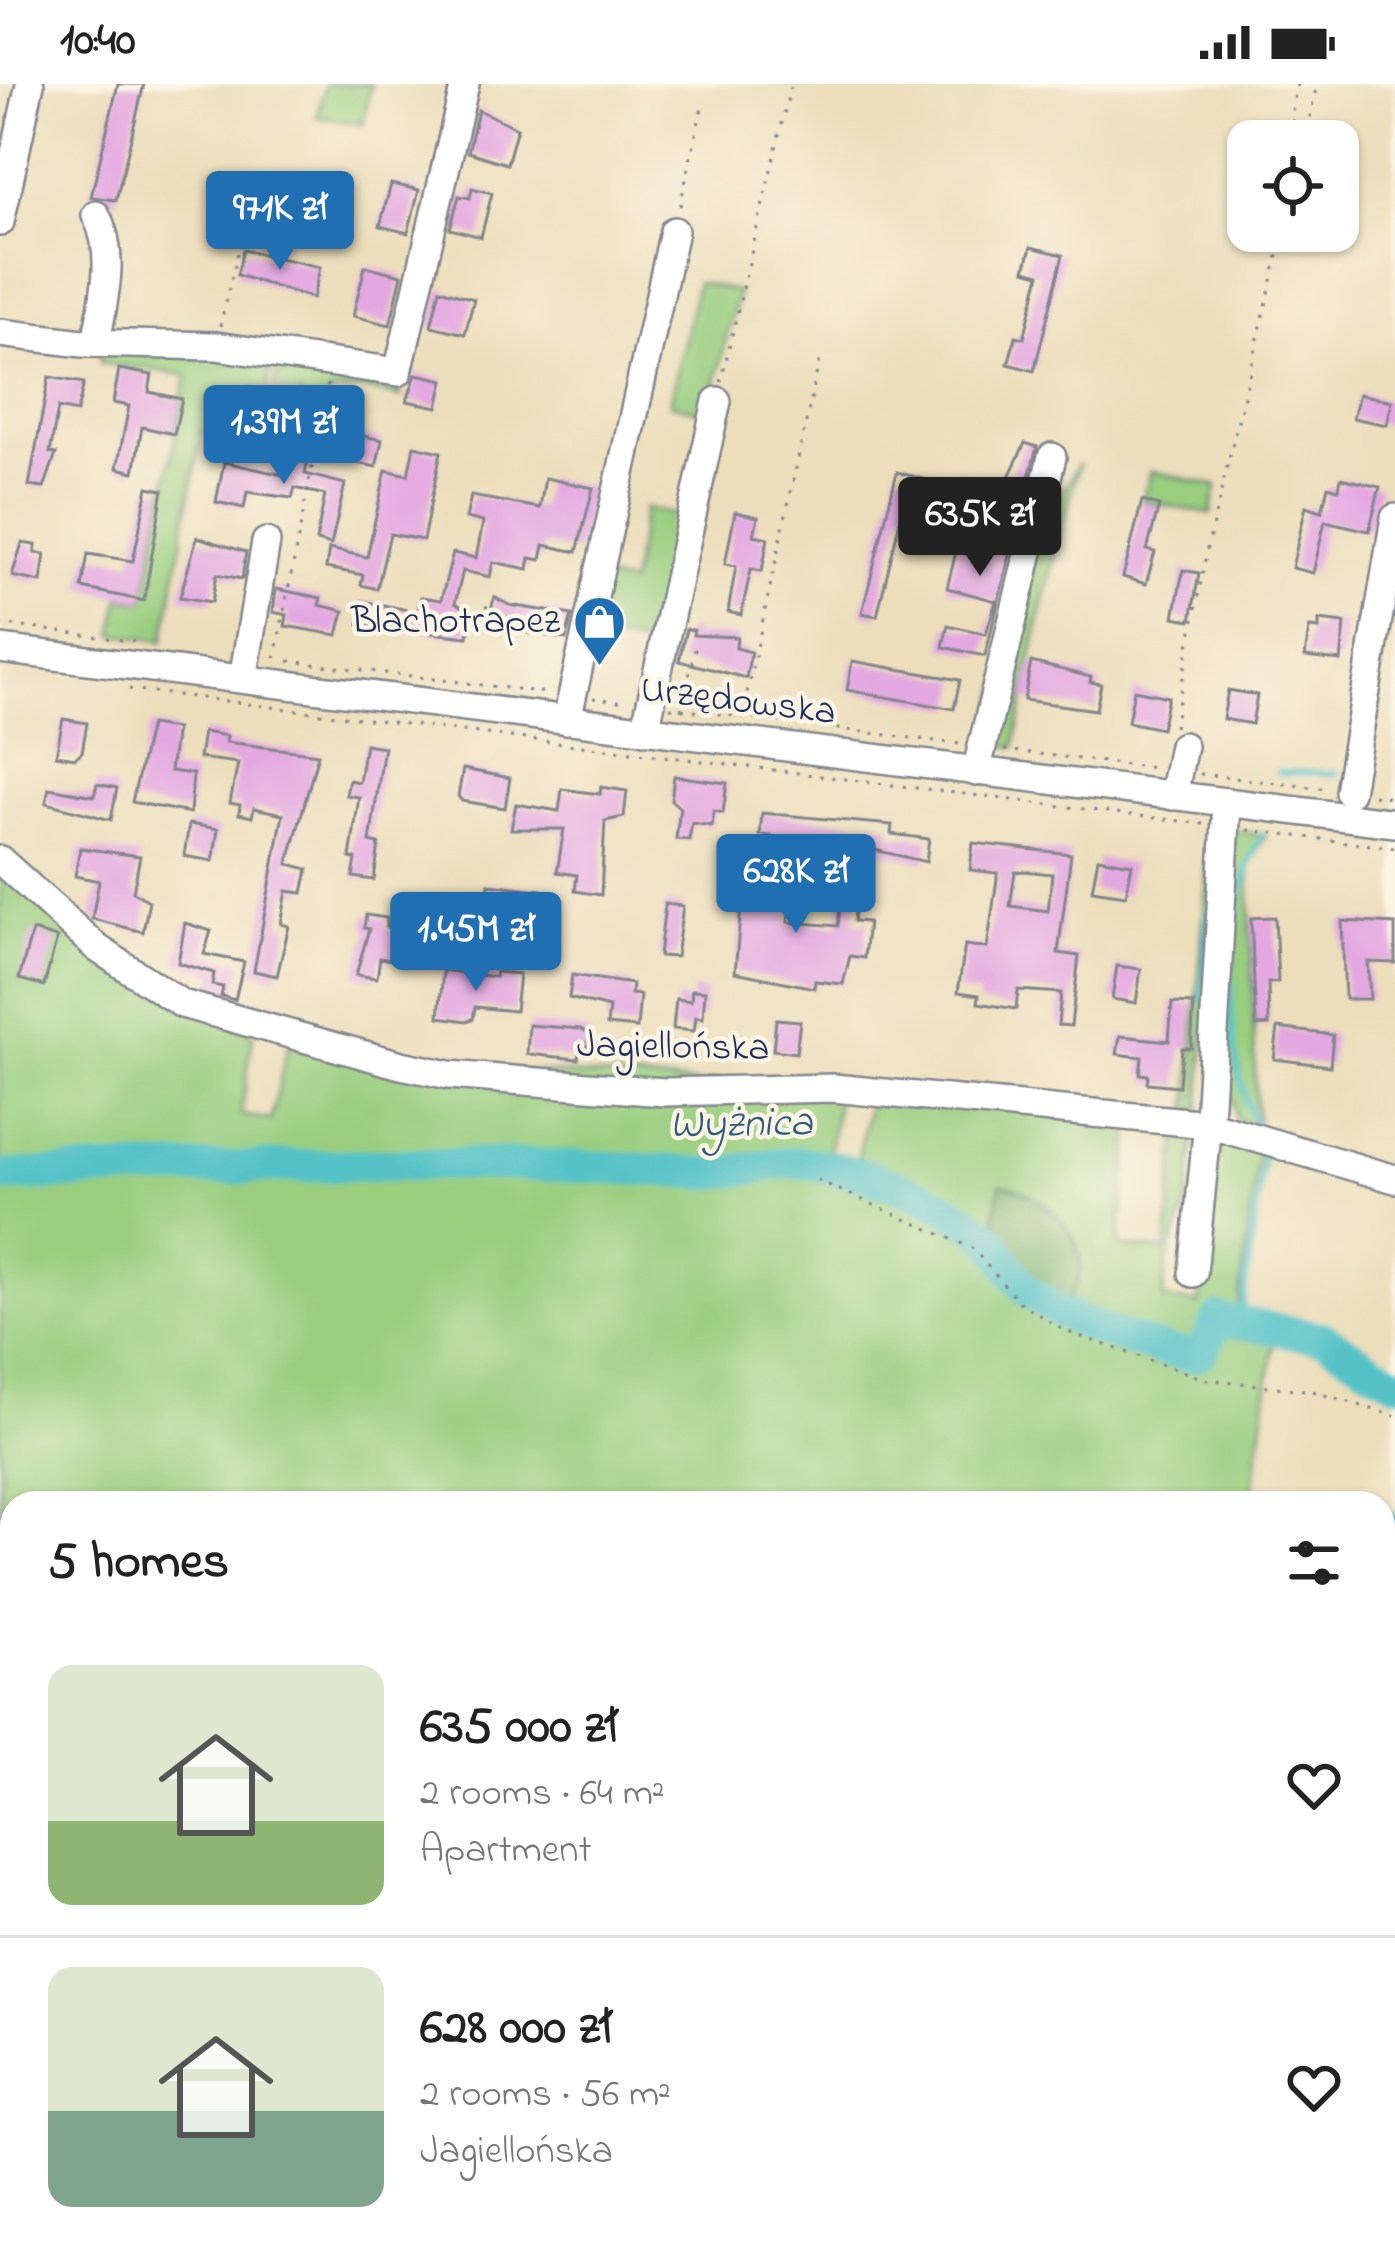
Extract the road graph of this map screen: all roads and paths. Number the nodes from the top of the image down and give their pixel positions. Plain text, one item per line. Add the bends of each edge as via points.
1 (30, 84) edge
2 (464, 84) edge
3 (791, 84) edge
4 (1297, 84) edge
5 (1317, 84) edge
6 (704, 103) dead end
7 (1292, 120) edge
8 (1309, 120) edge
9 (96, 215) dead end
10 (0, 223) edge
11 (674, 231) joint
12 (246, 238) dead end
13 (1279, 252) edge
14 (0, 333) edge
15 (96, 343) junction
16 (216, 346) junction
17 (821, 352) dead end
18 (333, 362) junction
19 (717, 401) joint
20 (1052, 457) dead end
21 (1395, 518) edge
22 (266, 542) dead end
23 (489, 601) dead end
24 (481, 619) dead end
25 (0, 624) edge
26 (697, 641) dead end
27 (154, 644) dead end
28 (0, 649) edge
29 (259, 669) junction
30 (123, 688) dead end
31 (570, 708) junction
32 (647, 718) junction
33 (680, 722) junction
34 (740, 729) junction
35 (978, 759) junction
36 (1176, 765) junction
37 (1349, 792) junction
38 (1395, 798) edge
39 (1226, 814) junction
40 (1395, 823) edge
41 (1395, 848) edge
42 (0, 860) edge
43 (1208, 1124) junction
44 (1395, 1179) edge
45 (817, 1180) dead end
46 (1193, 1274) dead end
47 (1395, 1416) edge

1 - 10 street
2 - 18 street via 402,363
3 - 19 path
4 - 7 path
5 - 8 path
6 - 11 path
9 - 15 street via 108,269
11 - 31 street
12 - 16 path
13 - 36 path via 1207,549
14 - 15 street
15 - 16 street
16 - 18 street
17 - 34 path
18 - 29 path
19 - 32 street
20 - 35 street
21 - 37 street
22 - 29 street
23 - 24 path
25 - 27 path
26 - 33 path
28 - 29 street, Urzędowska
29 - 31 street, Urzędowska
29 - 31 path
30 - 39 path
31 - 32 street, Urzędowska
31 - 32 path
32 - 33 street, Urzędowska
32 - 33 path
33 - 34 street, Urzędowska
33 - 34 path
34 - 35 street, Urzędowska
34 - 35 path
35 - 36 street, Urzędowska
35 - 36 path
36 - 37 path
36 - 39 street, Urzędowska
37 - 38 path
39 - 40 street, Urzędowska
39 - 41 path
39 - 43 street
42 - 43 street, Jagiellońska via 97,948 182,1004 401,1065 664,1092 833,1088
43 - 44 street, Jagiellońska
43 - 46 street
45 - 47 path via 972,1249 1021,1304 1065,1331 1205,1379 1312,1390

